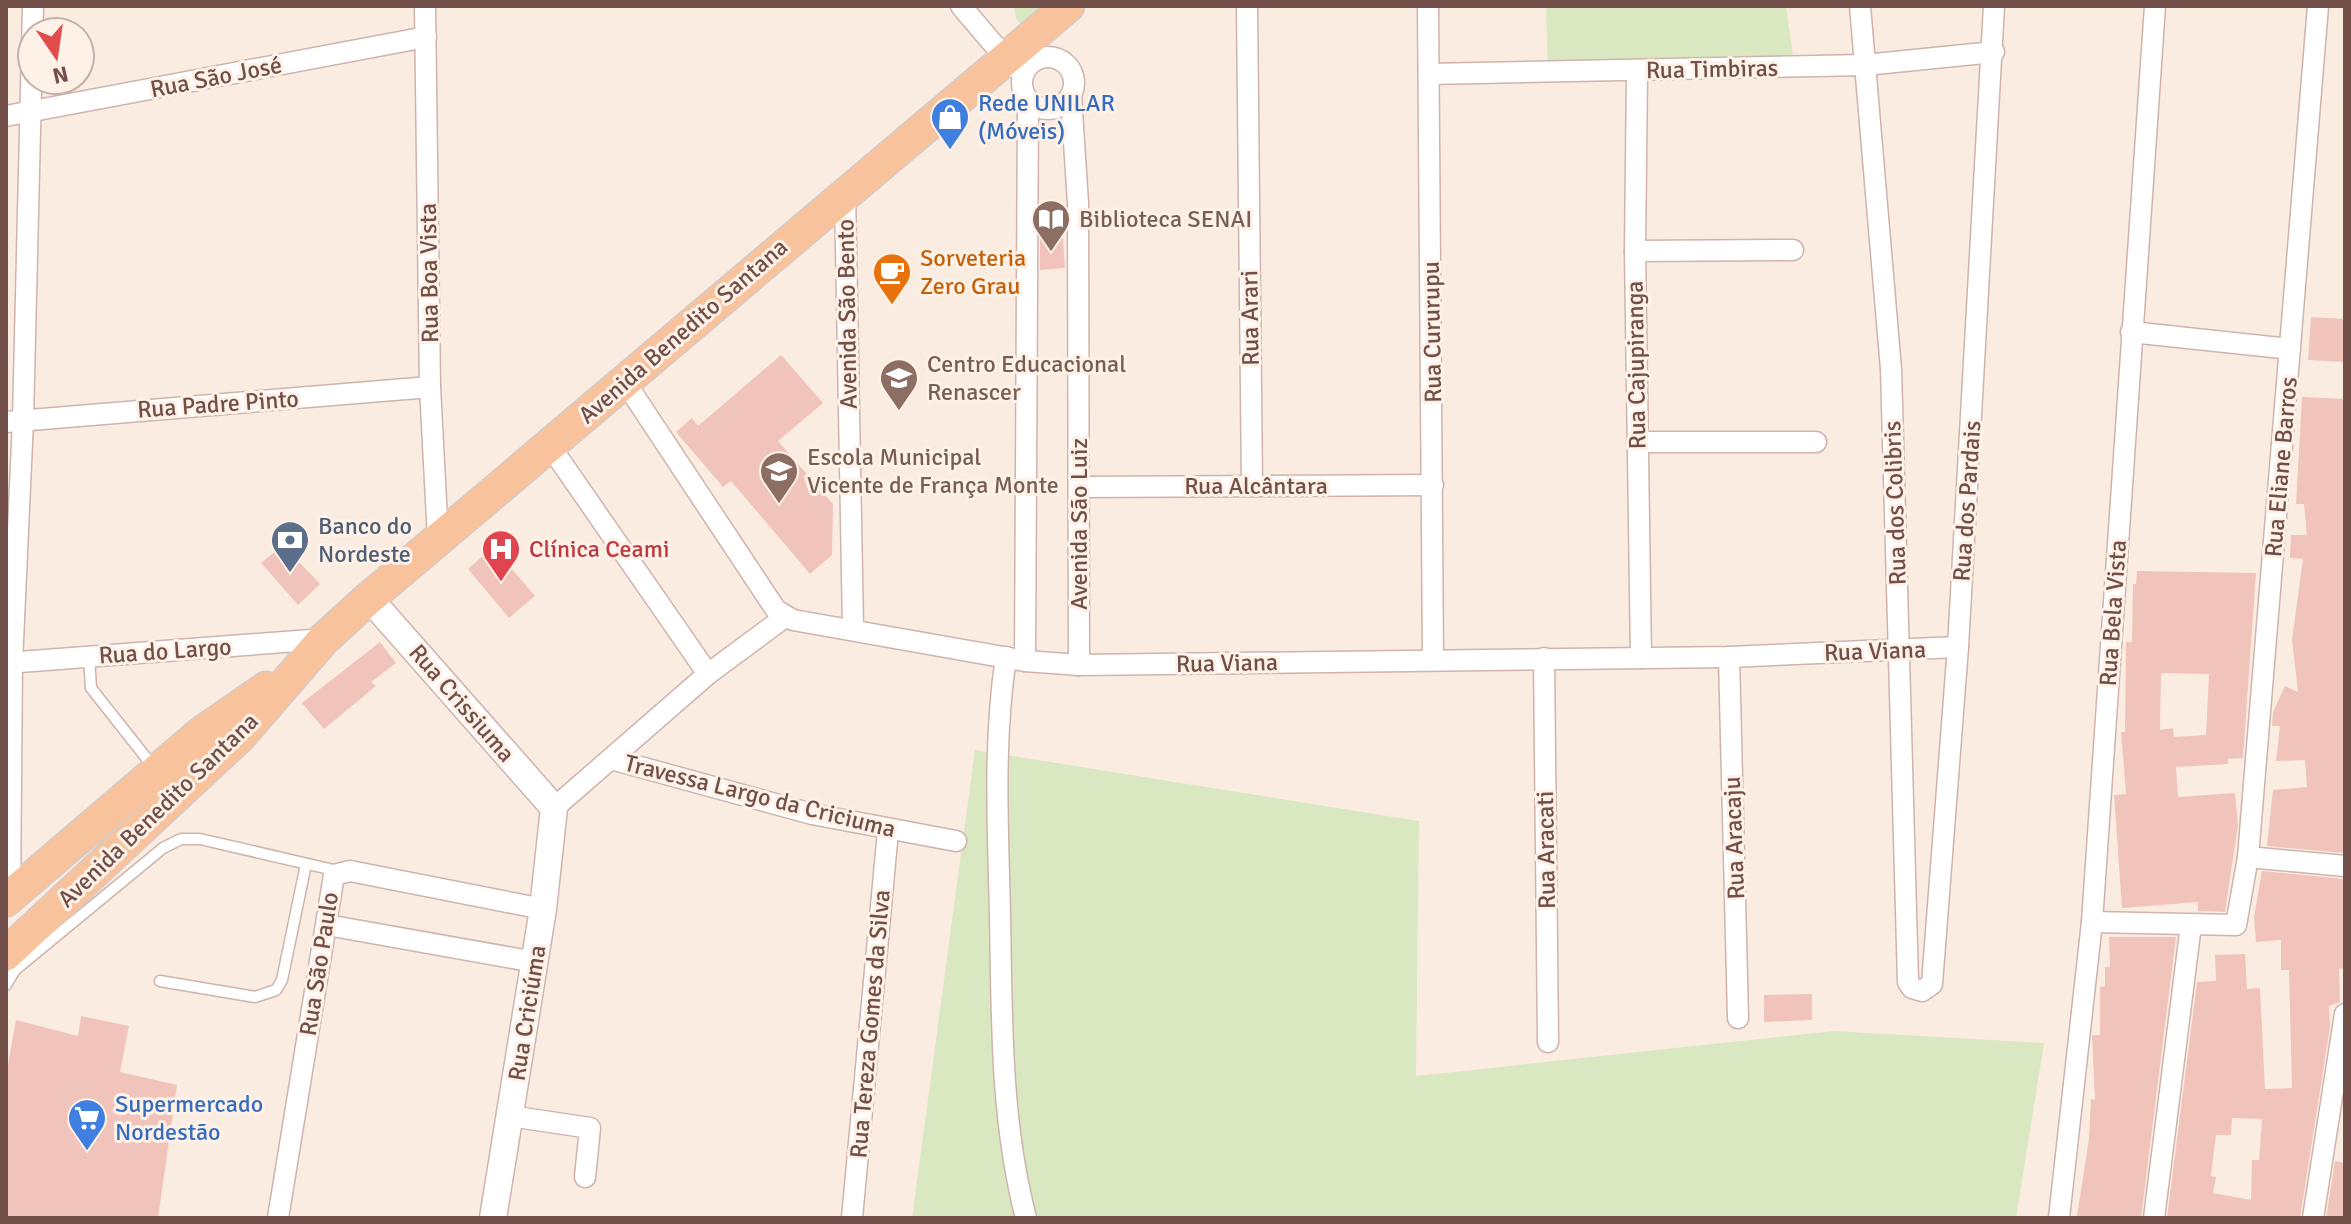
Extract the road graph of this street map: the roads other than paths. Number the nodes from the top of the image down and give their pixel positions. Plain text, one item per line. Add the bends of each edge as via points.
1 (33, 6) edge
2 (425, 6) edge
3 (1247, 6) edge
4 (1428, 6) edge
5 (1860, 6) edge
6 (1994, 6) edge
7 (2155, 6) edge
8 (2318, 6) edge
9 (967, 8) edge
10 (1061, 11) edge
11 (426, 37) junction
12 (1994, 52) junction
13 (1064, 60) junction
14 (1865, 65) junction
15 (1013, 68) junction
16 (1637, 71) junction
17 (1429, 74) junction
18 (1071, 96) junction
19 (1028, 102) junction
20 (29, 112) junction
21 (6, 116) edge
22 (845, 192) junction
23 (1793, 250) dead end
24 (1635, 251) junction
25 (2131, 332) junction
26 (2290, 349) junction
27 (625, 382) junction
28 (430, 387) junction
29 (15, 421) edge
30 (1637, 442) junction
31 (1816, 442) dead end
32 (550, 446) junction
33 (1433, 485) junction
34 (1252, 486) junction
35 (1080, 487) junction
36 (438, 539) junction
37 (369, 598) junction
38 (785, 617) junction
39 (853, 628) junction
40 (1958, 647) junction
41 (314, 650) junction
42 (1900, 650) junction
43 (89, 657) junction
44 (1729, 657) junction
45 (1544, 658) junction
46 (1641, 658) junction
47 (1015, 659) junction
48 (1433, 659) junction
49 (9, 663) edge
50 (1079, 665) junction
51 (708, 674) junction
52 (611, 759) junction
53 (156, 771) junction
54 (554, 808) junction
55 (888, 831) junction
56 (956, 841) dead end
57 (2248, 857) junction
58 (306, 864) junction
59 (2345, 866) edge
60 (338, 871) junction
61 (8, 898) edge
62 (543, 909) junction
63 (2092, 922) junction
64 (327, 925) junction
65 (2191, 925) junction
66 (6, 954) edge
67 (535, 962) junction
68 (160, 981) dead end
69 (6, 985) edge
70 (1922, 991) joint
71 (2345, 1014) edge
72 (1738, 1018) dead end
73 (1548, 1042) dead end
74 (510, 1116) junction
75 (585, 1177) dead end
76 (278, 1218) edge
77 (493, 1218) edge
78 (852, 1218) edge
79 (1026, 1218) edge
80 (2059, 1218) edge
81 (2154, 1218) edge
82 (2313, 1218) edge

1 - 20 street
2 - 11 street, Rua Boa Vista
3 - 34 street, Rua Arari
4 - 17 street, Rua Cururupu
5 - 14 street, Rua dos Colibris
6 - 12 street, Rua dos Pardais
7 - 25 street, Rua Bela Vista
8 - 26 street, Rua Eliane Barros
9 - 15 street
10 - 13 street
10 - 15 main road, Avenida Benedito Santana
11 - 20 street, Rua São José
11 - 28 street, Rua Boa Vista
12 - 14 street, Rua Timbiras
12 - 40 street, Rua dos Pardais
13 - 15 street via 1043,57 1025,69
13 - 18 street, Avenida São Luiz via 1075,81
14 - 16 street, Rua Timbiras
14 - 42 street, Rua dos Colibris via 1891,369
15 - 19 street
15 - 22 main road, Avenida Benedito Santana
16 - 17 street, Rua Timbiras
16 - 24 street, Rua Cajupiranga
17 - 33 street, Rua Cururupu
18 - 19 street via 1051,109
18 - 35 street, Avenida São Luiz via 1078,203
19 - 47 street
20 - 21 street, Rua São José
20 - 29 street
22 - 27 main road, Avenida Benedito Santana
22 - 39 street, Avenida São Bento
23 - 24 street
24 - 30 street, Rua Cajupiranga
25 - 26 street
25 - 63 street, Rua Bela Vista
26 - 57 street, Rua Eliane Barros
27 - 32 main road, Avenida Benedito Santana
27 - 38 street
28 - 29 street, Rua Padre Pinto
28 - 36 street, Rua Boa Vista
29 - 49 street
30 - 31 street
30 - 46 street, Rua Cajupiranga
32 - 36 main road, Avenida Benedito Santana
32 - 51 street
33 - 34 street, Rua Alcântara
33 - 48 street, Rua Cururupu
34 - 35 street, Rua Alcântara
35 - 50 street, Avenida São Luiz
36 - 37 main road, Avenida Benedito Santana
37 - 41 main road, Avenida Benedito Santana
37 - 54 street, Rua Crissiuma
38 - 39 street, Rua Viana
38 - 51 street
39 - 47 street, Rua Viana
40 - 42 street, Rua Viana
40 - 70 street, Rua dos Pardais via 1932,984
41 - 43 street, Rua do Largo
41 - 53 main road, Avenida Benedito Santana
41 - 66 main road, Avenida Benedito Santana via 239,737
42 - 44 street, Rua Viana
42 - 70 street, Rua dos Colibris via 1908,982
43 - 49 street, Rua do Largo
43 - 53 lane via 91,688
44 - 46 street, Rua Viana
44 - 72 street, Rua Aracaju
45 - 46 street, Rua Viana
45 - 48 street, Rua Viana
45 - 73 street, Rua Aracati
47 - 50 street, Rua Viana
47 - 79 street via 997,716 1001,1053 1012,1162
48 - 50 street, Rua Viana
49 - 61 street
51 - 52 street
52 - 54 street
52 - 55 street, Travessa Largo da Criciuma
53 - 61 main road, Avenida Benedito Santana
54 - 62 street, Rua Criciúma
55 - 56 street, Travessa Largo da Criciuma
55 - 78 street, Rua Tereza Gomes da Silva
57 - 59 street
57 - 65 street, Rua Eliane Barros via 2235,927
58 - 60 lane
58 - 68 lane via 276,990 255,997
58 - 69 lane via 181,839 163,848 15,970
60 - 62 street, Rua São Paulo
60 - 64 street, Rua São Paulo
62 - 67 street, Rua Criciúma
63 - 65 street
63 - 80 street, Rua Bela Vista
64 - 67 street
64 - 76 street, Rua São Paulo
65 - 81 street
67 - 74 street, Rua Criciúma
71 - 82 street
74 - 75 street via 590,1128
74 - 77 street, Rua Criciúma

